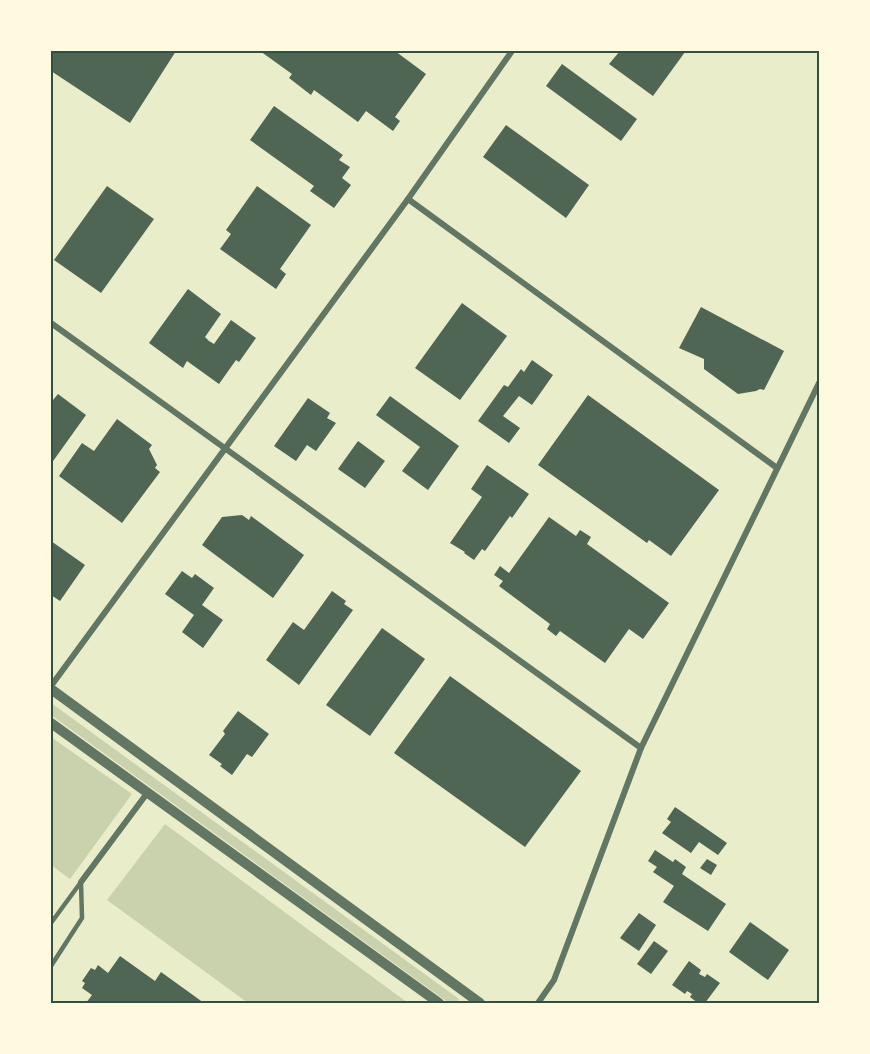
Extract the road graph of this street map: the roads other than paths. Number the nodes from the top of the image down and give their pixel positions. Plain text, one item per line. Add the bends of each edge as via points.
1 (512, 51) edge
2 (408, 199) junction
3 (51, 323) edge
4 (819, 382) edge
5 (226, 448) junction
6 (777, 468) junction
7 (51, 688) edge
8 (51, 723) edge
9 (641, 748) junction
10 (148, 792) junction
11 (81, 882) junction
12 (51, 923) edge
13 (51, 966) edge
14 (439, 1003) edge
15 (480, 1003) edge
16 (538, 1003) edge

1 - 2 street
2 - 5 street
2 - 6 street
3 - 5 street
4 - 6 street
5 - 7 street
5 - 9 street
6 - 9 street
7 - 15 street
8 - 10 street
9 - 16 street via 554,980
10 - 11 street
10 - 14 street
11 - 12 lane
11 - 13 lane via 82,918

